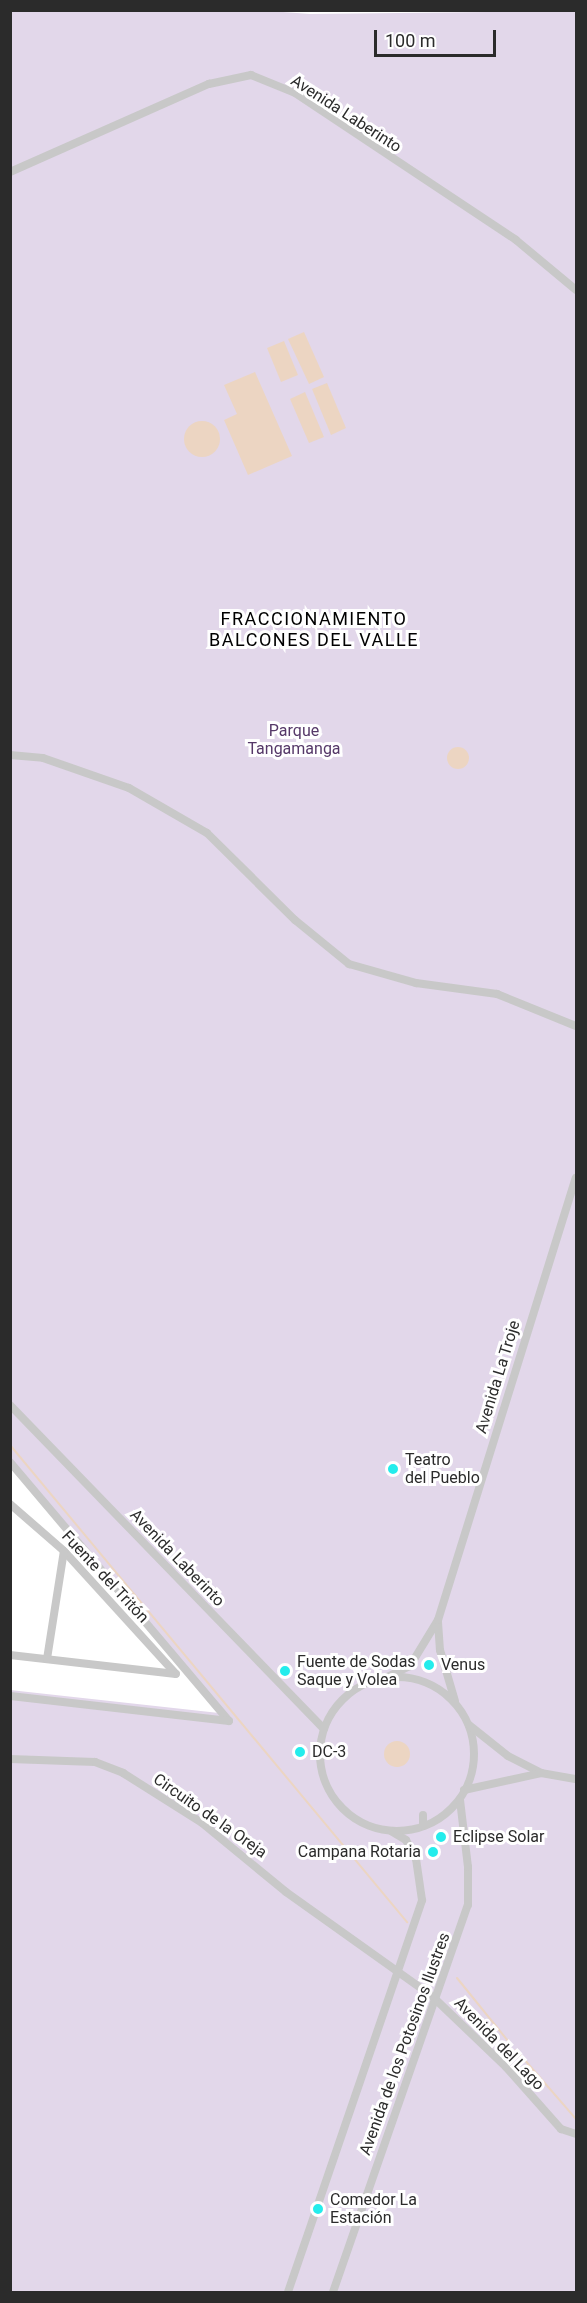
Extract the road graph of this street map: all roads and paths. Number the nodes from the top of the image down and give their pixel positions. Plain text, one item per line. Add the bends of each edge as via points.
1 (10, 172) edge
2 (576, 290) edge
3 (10, 755) edge
4 (576, 1026) edge
5 (576, 1178) edge
6 (10, 1405) edge
7 (10, 1462) edge
8 (10, 1504) edge
9 (64, 1551) junction
10 (438, 1620) junction
11 (10, 1655) edge
12 (47, 1659) junction
13 (387, 1677) junction
14 (10, 1696) edge
15 (456, 1703) junction
16 (469, 1725) junction
17 (324, 1729) junction
18 (10, 1759) edge
19 (541, 1773) junction
20 (576, 1779) edge
21 (464, 1790) junction
22 (460, 1800) junction
23 (423, 1815) dead end
24 (423, 1826) junction
25 (391, 1832) junction
26 (399, 1975) junction
27 (434, 1997) junction
28 (576, 2134) edge
29 (288, 2292) edge
30 (333, 2292) edge

1 - 2 street, Avenida Laberinto via 209,84 251,75 295,93 516,240
3 - 4 street via 43,758 129,788 207,833 295,920 350,964 416,983 497,994
5 - 10 street, Avenida La Troje
6 - 17 street, Avenida Laberinto
7 - 14 street via 229,1720
8 - 9 street, Fuente del Tritón
9 - 12 street
9 - 12 street, Fuente del Tritón via 176,1674
10 - 13 street, Avenida La Troje via 410,1666
10 - 15 street, Avenida La Troje via 440,1650
11 - 12 street
13 - 15 street via 412,1678 436,1687
13 - 17 street via 363,1684 342,1699
15 - 16 street
16 - 19 street via 508,1756
16 - 21 street via 475,1751 471,1777
17 - 25 street via 320,1768 328,1792 344,1812 366,1825
18 - 26 street, Circuito de la Oreja via 95,1762 123,1773 202,1823 285,1892
19 - 20 street
19 - 21 street
21 - 22 street
22 - 24 street via 441,1818
22 - 27 street, Avenida de los Potosinos Ilustres via 468,1905
23 - 24 street
24 - 25 street
25 - 26 street, Avenida de los Potosinos Ilustres via 406,1840 416,1859 422,1900
26 - 27 street, Avenida del Lago
26 - 29 street, Avenida de los Potosinos Ilustres
27 - 28 street, Avenida del Lago via 506,2067 561,2129
27 - 30 street, Avenida de los Potosinos Ilustres

